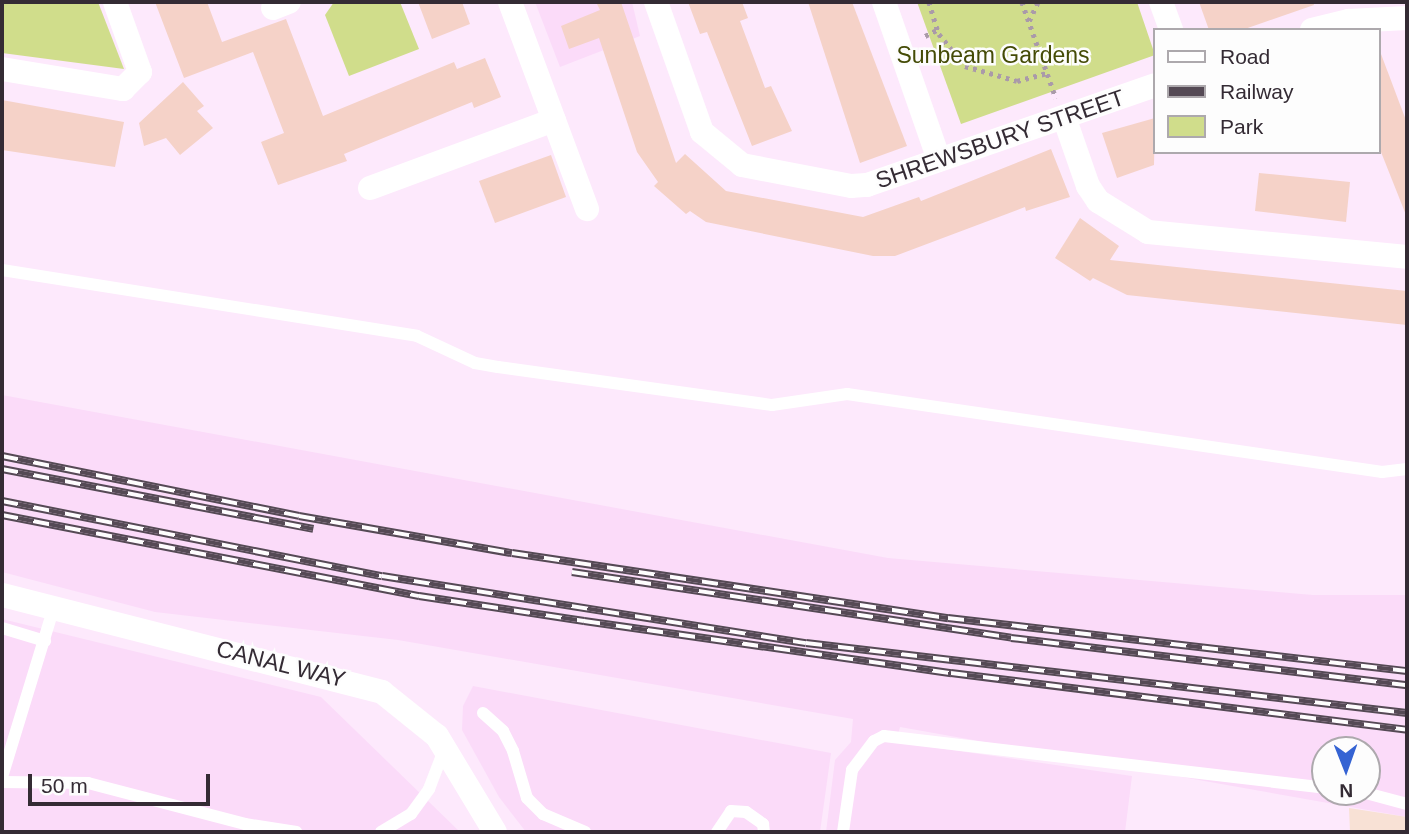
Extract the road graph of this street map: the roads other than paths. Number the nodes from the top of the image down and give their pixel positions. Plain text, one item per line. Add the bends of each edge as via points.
1 (115, 2) edge
2 (510, 2) edge
3 (656, 2) edge
4 (884, 2) edge
5 (1161, 2) edge
6 (1406, 21) edge
7 (1170, 28) edge
8 (1320, 28) edge
9 (2, 69) edge
10 (1154, 85) edge
11 (1060, 108) junction
12 (554, 120) junction
13 (939, 160) junction
14 (370, 188) dead end
15 (587, 209) dead end
16 (1407, 257) edge
17 (2, 270) edge
18 (1407, 469) edge
19 (2, 595) edge
20 (54, 607) junction
21 (2, 628) edge
22 (45, 641) junction
23 (483, 713) dead end
24 (446, 747) junction
25 (2, 780) edge
26 (1311, 786) edge
27 (1381, 797) edge
28 (1407, 804) edge
29 (296, 832) edge
30 (381, 832) edge
31 (495, 832) edge
32 (585, 832) edge
33 (717, 832) edge
34 (764, 832) edge
35 (843, 832) edge

1 - 9 street via 140,72 123,89
2 - 12 street
3 - 13 street, SHREWSBURY STREET via 696,123 741,165 851,186 867,185
4 - 13 street
5 - 7 street
6 - 8 street via 1349,21
10 - 11 street, SHREWSBURY STREET
11 - 13 street, SHREWSBURY STREET
11 - 16 street via 1088,186 1098,201 1148,232
12 - 14 street
12 - 15 street
17 - 18 lane via 417,336 475,363 498,367 772,405 848,394 1382,472
19 - 20 street, CANAL WAY
20 - 22 lane
20 - 24 street, CANAL WAY via 363,685 401,703
21 - 22 lane
22 - 25 lane
23 - 32 lane via 503,732 513,751 527,798 543,814
24 - 30 lane via 429,789 411,814
24 - 31 street, CANAL WAY
25 - 29 lane via 89,783 245,824
26 - 35 lane via 884,736 874,741 852,770
27 - 28 lane
33 - 34 lane via 731,811 746,811 763,824

